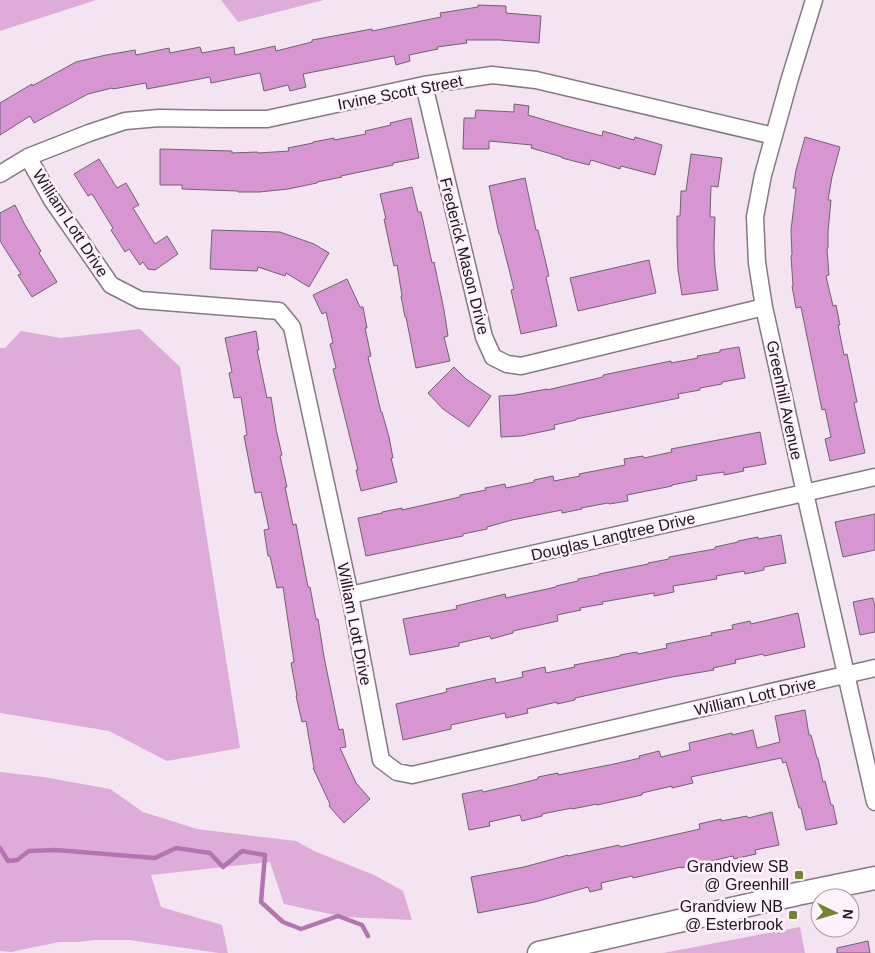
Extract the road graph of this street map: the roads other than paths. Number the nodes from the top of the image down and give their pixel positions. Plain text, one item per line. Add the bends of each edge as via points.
1 (814, 0) edge
2 (424, 85) junction
3 (774, 136) junction
4 (28, 158) junction
5 (0, 174) edge
6 (764, 307) junction
7 (875, 477) edge
8 (804, 493) junction
9 (350, 595) junction
10 (875, 668) edge
11 (847, 675) junction
12 (875, 802) edge
13 (875, 878) edge
14 (540, 953) edge

1 - 3 street, Greenhill Avenue
2 - 3 street, Irvine Scott Street via 492,75 536,80
2 - 4 street, Irvine Scott Street via 267,119 159,118 124,121
2 - 6 street, Frederick Mason Drive via 484,337 493,357 521,366
3 - 6 street, Greenhill Avenue via 755,217 756,262
4 - 5 street, Irvine Scott Street
4 - 9 street, William Lott Drive via 52,200 111,284 140,300 279,311 292,327
6 - 8 street, Greenhill Avenue
7 - 8 street, Douglas Langtree Drive
8 - 9 street, Douglas Langtree Drive
8 - 11 street, Greenhill Avenue
9 - 11 street, William Lott Drive via 381,760 397,772 412,774
10 - 11 street, William Lott Drive
11 - 12 street, Greenhill Avenue
13 - 14 street

